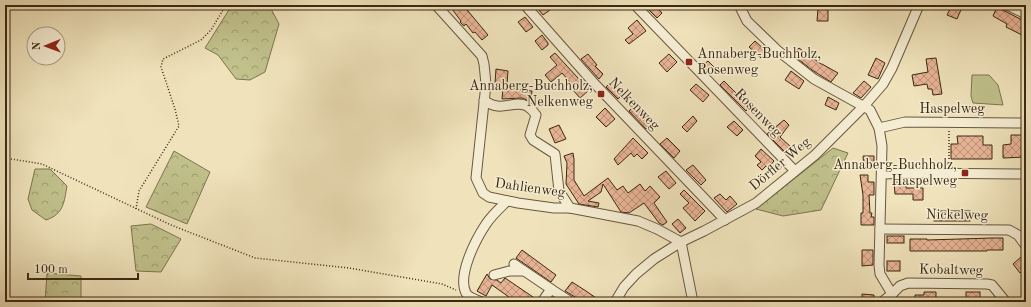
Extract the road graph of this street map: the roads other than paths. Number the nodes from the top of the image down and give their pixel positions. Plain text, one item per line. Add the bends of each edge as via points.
1 (436, 5) edge
2 (525, 5) edge
3 (635, 5) edge
4 (739, 5) edge
5 (919, 5) edge
6 (1007, 5) edge
7 (1026, 14) edge
8 (484, 100) junction
9 (864, 106) junction
10 (1026, 123) edge
11 (879, 128) junction
12 (795, 171) junction
13 (882, 174) junction
14 (1026, 174) edge
15 (507, 201) junction
16 (570, 208) junction
17 (725, 220) junction
18 (880, 229) junction
19 (681, 242) junction
20 (1026, 246) edge
21 (514, 264) dead end
22 (524, 271) junction
23 (494, 275) dead end
24 (551, 289) junction
25 (892, 294) junction
26 (482, 302) edge
27 (542, 302) edge
28 (571, 302) edge
29 (615, 302) edge
30 (693, 302) edge
31 (882, 302) edge
32 (1006, 302) edge

1 - 8 street, Dahlienweg via 482,56 486,74
2 - 17 street, Nelkenweg via 593,82
3 - 12 street, Rosenweg
4 - 9 street via 747,21 777,50 814,79
5 - 9 street, Dörfler Weg via 892,68 883,84
6 - 7 street
8 - 15 street, Dahlienweg via 476,178 483,193
8 - 16 street via 498,107 515,104 527,106 536,115 530,135 533,140 555,154 559,190
9 - 11 street via 870,110
9 - 12 street, Dörfler Weg via 815,155
10 - 11 street, Haspelweg via 905,122
11 - 13 street
12 - 17 street, Dörfler Weg via 756,203
13 - 14 street
13 - 18 street
15 - 16 street, Dahlienweg
15 - 26 street via 487,223 464,271 465,290 470,297
16 - 19 street, Dahlienweg via 638,221
17 - 19 street, Dörfler Weg
18 - 20 street, Nickelweg via 1009,230 1018,235
18 - 25 street via 880,274
19 - 29 street, Dörfler Weg via 654,258 636,274
19 - 30 street
21 - 22 street
22 - 23 street
22 - 24 street
24 - 27 street
24 - 28 street
25 - 31 street, Kobaltweg
25 - 32 street, Kobaltweg via 900,286 908,283 987,284 992,285

